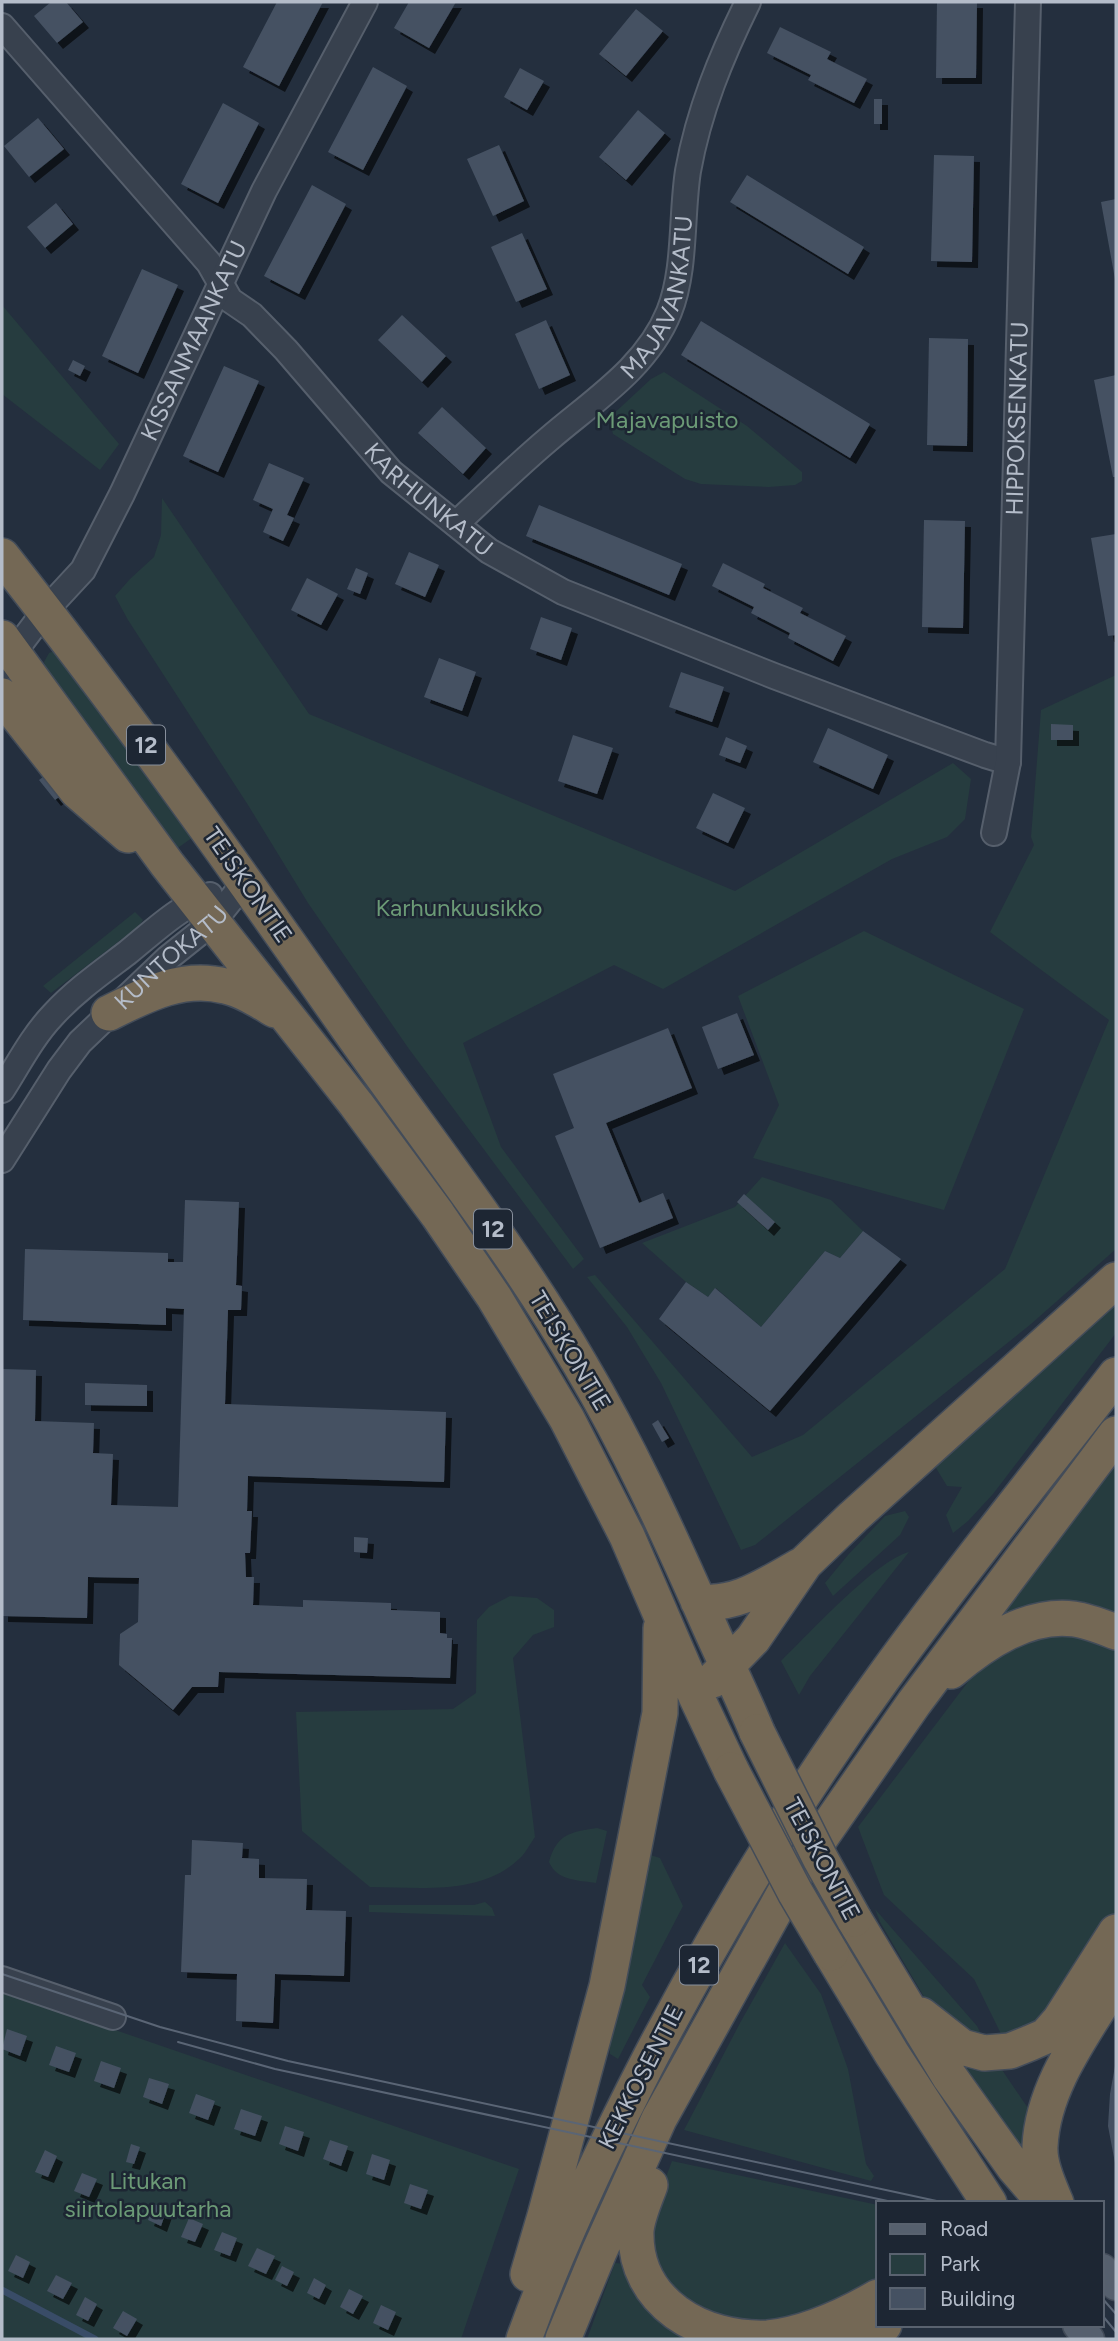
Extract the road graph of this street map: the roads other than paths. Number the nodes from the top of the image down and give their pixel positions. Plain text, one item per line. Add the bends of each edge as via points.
1 (365, 2) edge
2 (748, 2) edge
3 (1028, 2) edge
4 (2, 26) edge
5 (220, 284) junction
6 (456, 524) junction
7 (2, 556) edge
8 (45, 611) junction
9 (5, 653) edge
10 (2, 696) edge
11 (1008, 762) junction
12 (994, 833) dead end
13 (148, 838) junction
14 (245, 882) junction
15 (204, 911) junction
16 (108, 1013) junction
17 (284, 1015) junction
18 (2, 1090) edge
19 (2, 1160) edge
20 (1116, 1280) edge
21 (1116, 1375) edge
22 (1116, 1434) edge
23 (805, 1563) junction
24 (698, 1601) junction
25 (662, 1618) junction
26 (1116, 1632) edge
27 (727, 1666) junction
28 (696, 1696) junction
29 (914, 1703) junction
30 (660, 1713) junction
31 (754, 1726) junction
32 (1116, 1932) edge
33 (2, 1979) edge
34 (1116, 1980) edge
35 (902, 1999) junction
36 (113, 2017) dead end
37 (659, 2119) junction
38 (941, 2127) junction
39 (959, 2201) edge
40 (988, 2201) edge
41 (1043, 2201) edge
42 (1055, 2201) edge
43 (1104, 2271) edge
44 (1116, 2285) edge
45 (876, 2298) edge
46 (880, 2327) edge
47 (510, 2339) edge
48 (524, 2339) edge
49 (563, 2339) edge
50 (853, 2339) edge

1 - 5 street, KISSANMAANKATU
2 - 6 street, MAJAVANKATU via 720,60 699,122 669,313 631,368
3 - 11 street, HIPPOKSENKATU
4 - 5 street, KARHUNKATU via 209,263
5 - 6 street, KARHUNKATU via 230,300 286,350 391,472
5 - 8 street, KISSANMAANKATU via 83,570
6 - 11 street, KARHUNKATU via 489,551 563,592
7 - 8 highway, TEISKONTIE / 12
8 - 9 street, KISSANMAANKATU
8 - 14 highway, TEISKONTIE / 12
9 - 13 highway, TEISKONTIE / 12
10 - 13 highway via 77,791 130,837
11 - 12 street, HIPPOKSENKATU
13 - 15 highway, TEISKONTIE / 12
14 - 15 street, KUNTOKATU
14 - 24 highway, TEISKONTIE / 12 via 535,1290 626,1448
15 - 16 street, KUNTOKATU via 168,958
15 - 17 highway, TEISKONTIE / 12
15 - 18 street, KUNTOKATU via 90,981 53,1015
16 - 17 highway via 161,990 200,983 226,986
16 - 19 street, KUNTOKATU via 59,1070
17 - 25 highway, TEISKONTIE / 12 via 438,1215 515,1330 628,1536
20 - 23 highway
21 - 48 highway, KEKKOSENTIE / 12 via 882,1678 743,1888 595,2168
22 - 29 highway
23 - 24 highway via 743,1596
23 - 27 highway via 765,1622
24 - 27 highway, TEISKONTIE / 12
25 - 28 highway, TEISKONTIE
25 - 30 highway, 12
26 - 29 highway, 12 via 1074,1619 1026,1625 970,1654
27 - 28 highway
27 - 31 highway, TEISKONTIE / 12
28 - 30 highway via 681,1699
28 - 31 highway via 724,1699 739,1707
28 - 38 highway, TEISKONTIE, bridge via 795,1892
29 - 37 highway, KEKKOSENTIE / 12 via 794,1876
30 - 47 highway, 12 via 607,1986
31 - 35 highway, TEISKONTIE / 12, bridge via 853,1919
32 - 35 highway, 12 via 1046,2036 1010,2051 984,2053 962,2047
33 - 36 street
34 - 42 highway via 1048,2101 1040,2147
35 - 41 highway, TEISKONTIE / 12 via 949,2077
37 - 45 highway via 657,2163 636,2228 647,2282 667,2307 685,2321 726,2338 769,2338 822,2324
37 - 49 highway, KEKKOSENTIE / 12
38 - 39 highway
38 - 40 highway, TEISKONTIE
43 - 44 main road
46 - 50 highway

